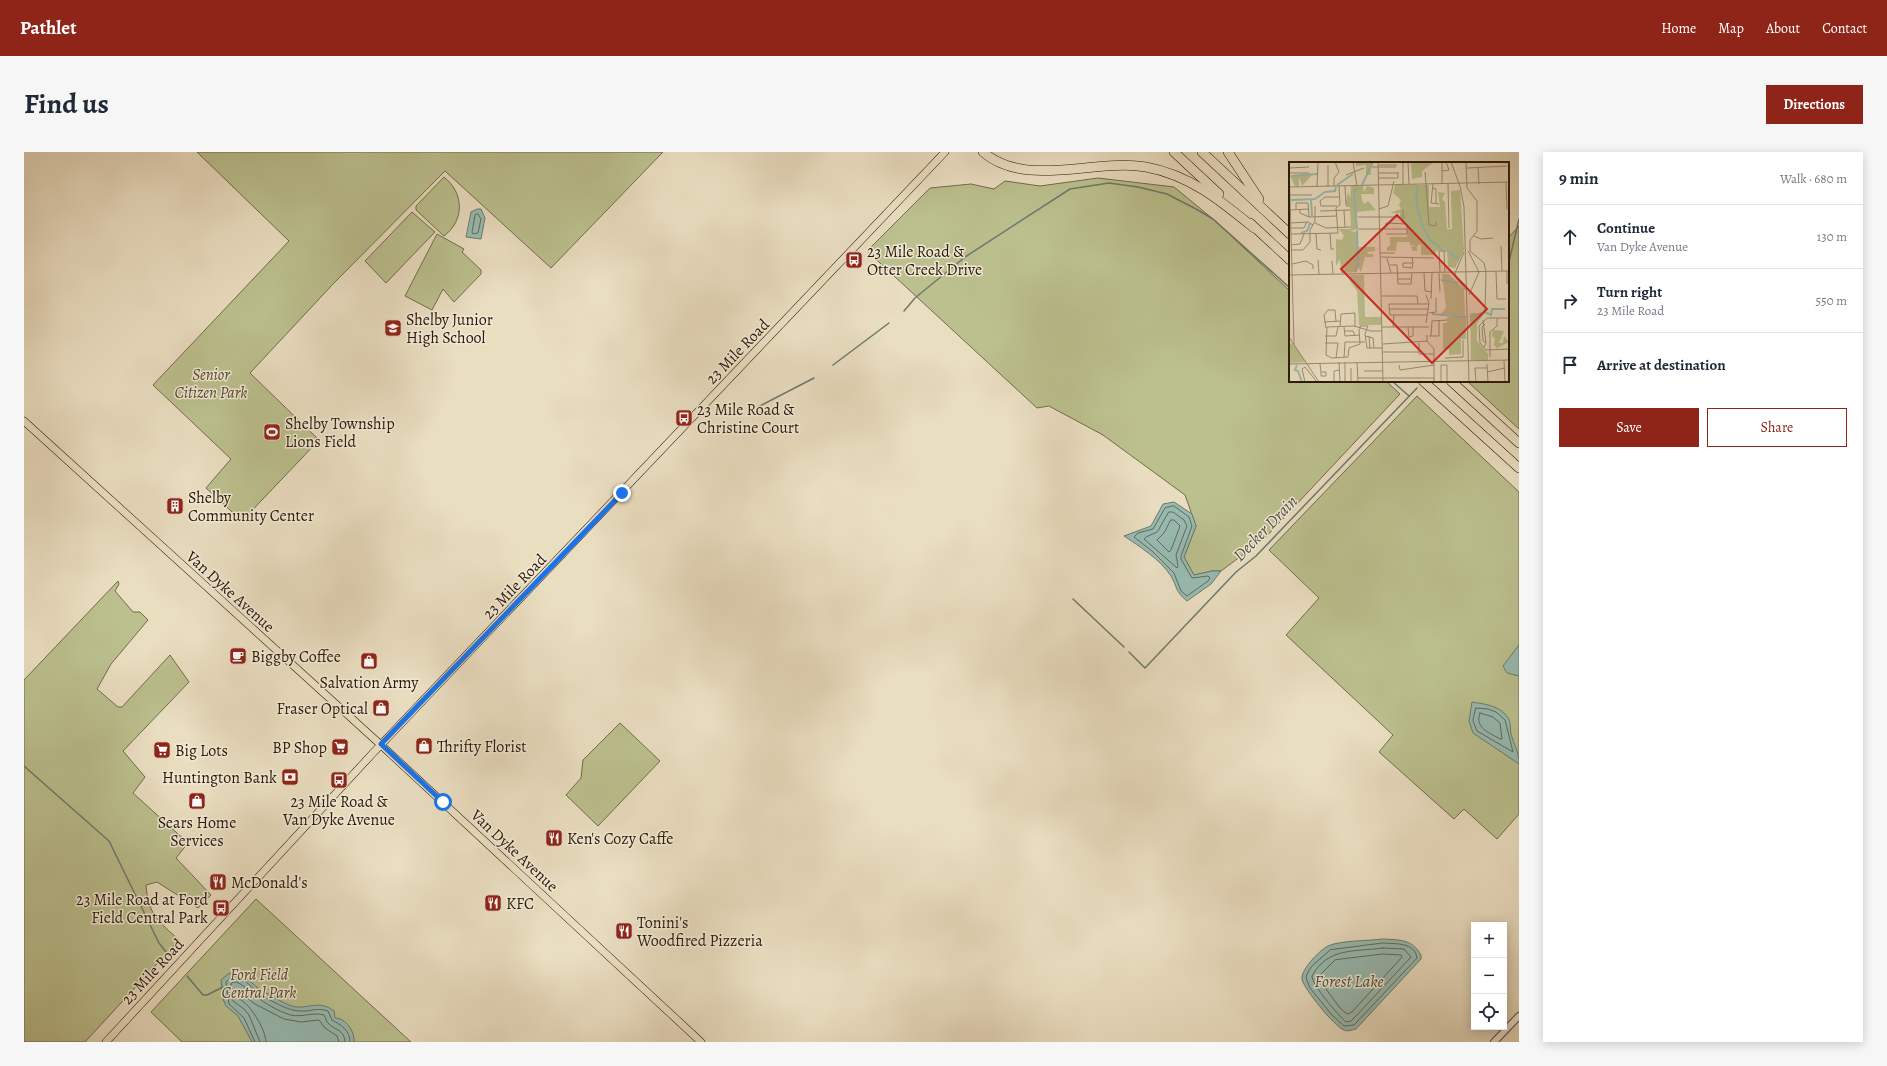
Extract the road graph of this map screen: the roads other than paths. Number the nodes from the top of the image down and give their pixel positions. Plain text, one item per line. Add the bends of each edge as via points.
1 (945, 152) edge
2 (983, 152) edge
3 (1174, 152) edge
4 (1202, 152) edge
5 (1228, 152) edge
6 (1254, 228) junction
7 (1289, 232) edge
8 (1289, 232) edge
9 (1289, 259) edge
10 (1424, 382) edge
11 (1452, 382) edge
12 (24, 421) edge
13 (1519, 443) edge
14 (1519, 468) edge
15 (381, 744) junction
16 (1519, 1016) edge
17 (106, 1042) edge
18 (701, 1042) edge
19 (1494, 1042) edge

1 - 15 main road, 23 Mile Road
2 - 6 highway via 1004,165 1032,171 1127,165 1173,174 1214,195
3 - 6 highway
4 - 7 highway
5 - 8 highway via 1256,196
6 - 9 highway
10 - 14 highway
11 - 13 highway
12 - 15 main road, Van Dyke Avenue
15 - 17 main road, 23 Mile Road
15 - 18 main road, Van Dyke Avenue
16 - 19 street

